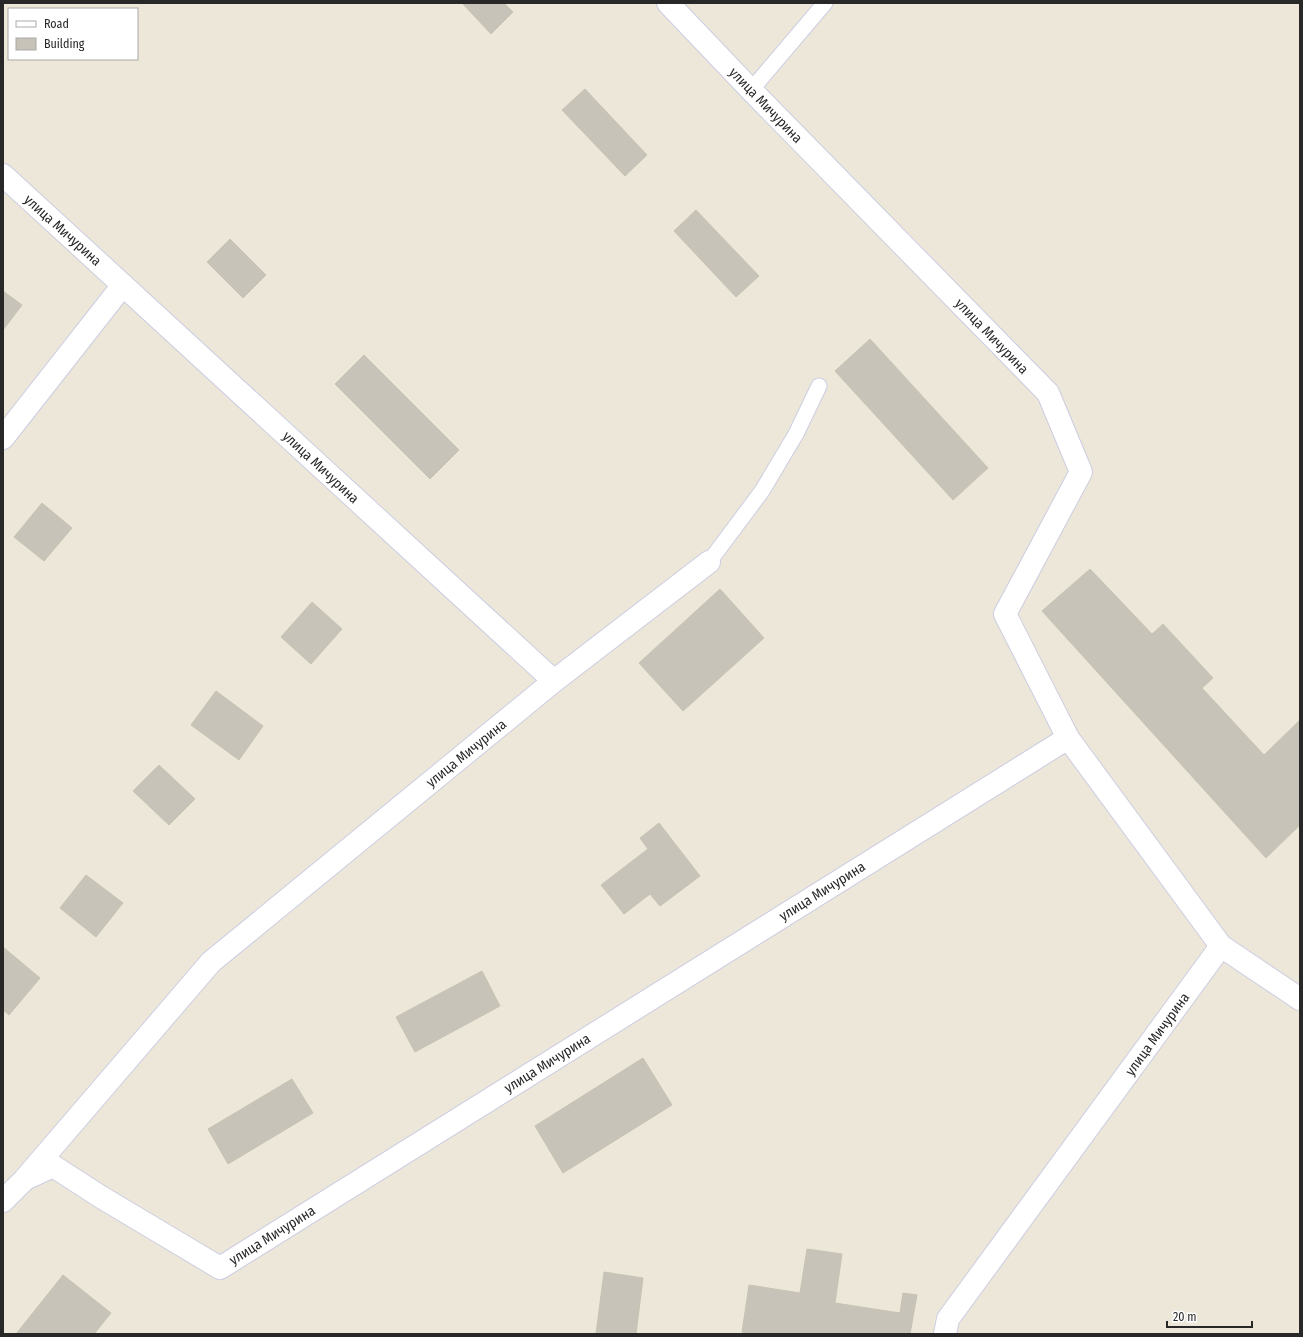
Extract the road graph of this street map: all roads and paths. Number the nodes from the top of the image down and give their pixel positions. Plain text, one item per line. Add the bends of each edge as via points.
1 (668, 3) edge
2 (825, 3) edge
3 (750, 90) junction
4 (3, 175) edge
5 (123, 285) junction
6 (819, 386) dead end
7 (3, 438) edge
8 (709, 562) joint
9 (554, 681) junction
10 (1068, 738) junction
11 (1221, 946) junction
12 (1300, 999) edge
13 (24, 1180) junction
14 (3, 1201) edge
15 (945, 1334) edge

1 - 3 street, улица Мичурина
2 - 3 lane
3 - 10 street, улица Мичурина via 1048,393 1081,472 1005,614
4 - 5 street, улица Мичурина
5 - 7 street
5 - 9 street, улица Мичурина
6 - 8 lane via 796,434 762,491
8 - 9 street, улица Мичурина
9 - 13 street, улица Мичурина via 211,962
10 - 11 street, улица Мичурина
10 - 13 street, улица Мичурина via 220,1268 53,1166
11 - 12 street
11 - 15 street, улица Мичурина via 948,1319
13 - 14 street, улица Мичурина

